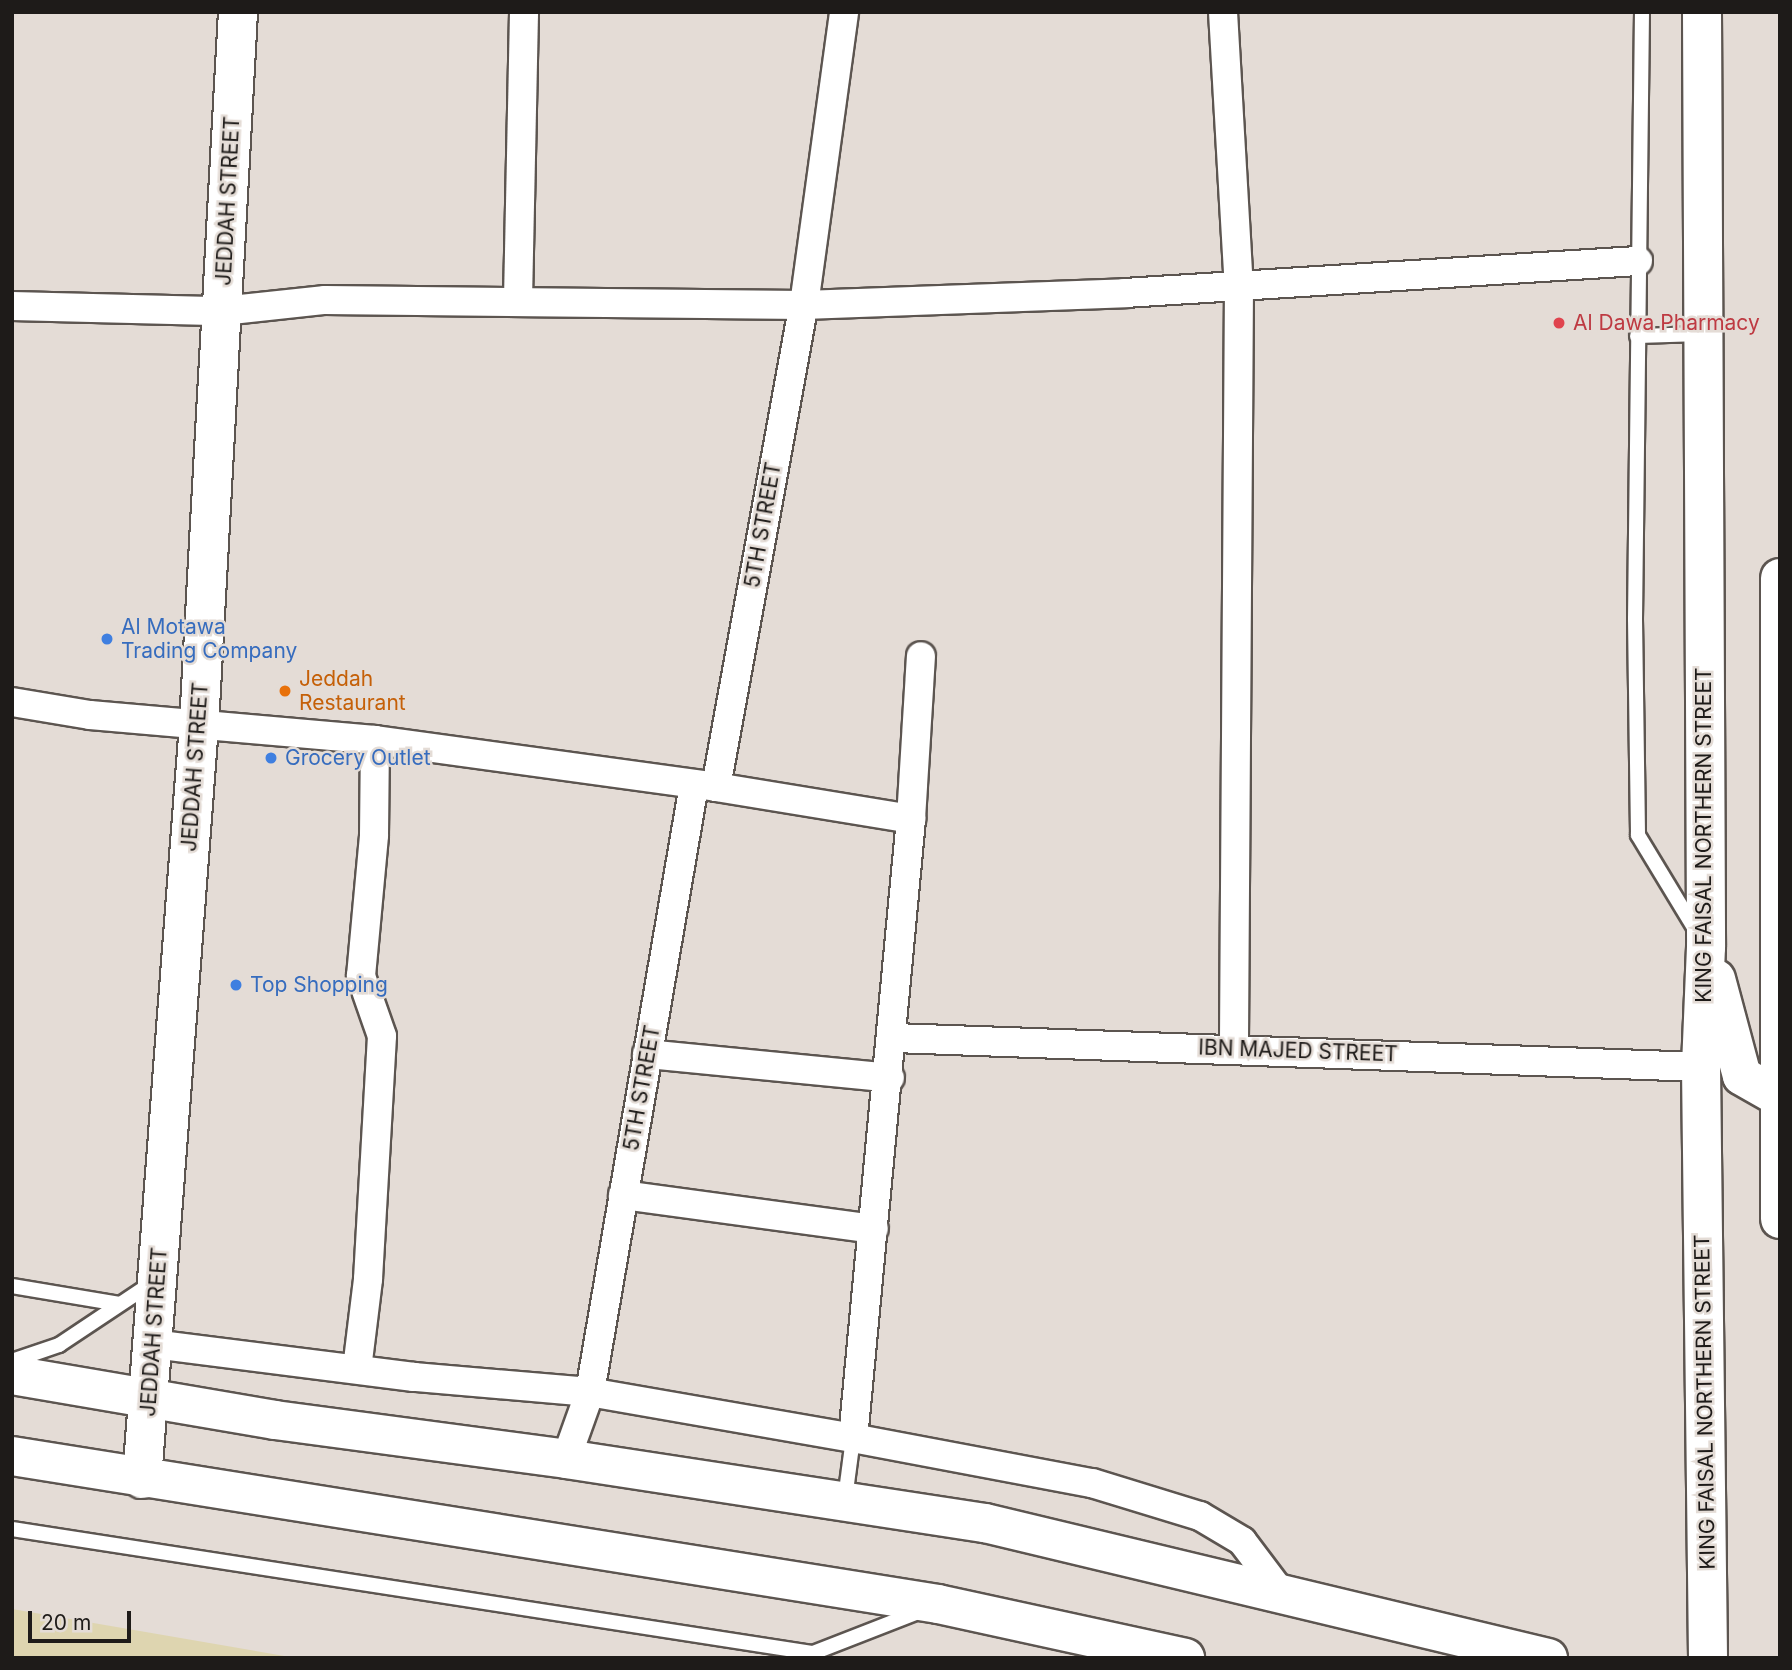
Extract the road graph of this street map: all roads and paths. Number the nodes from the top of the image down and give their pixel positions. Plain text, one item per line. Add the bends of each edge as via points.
1 (238, 12) edge
2 (524, 12) edge
3 (844, 12) edge
4 (1223, 12) edge
5 (1642, 12) edge
6 (1702, 12) edge
7 (1638, 261) junction
8 (1239, 286) junction
9 (518, 300) junction
10 (804, 305) junction
11 (12, 306) edge
12 (222, 311) junction
13 (1703, 334) junction
14 (1637, 336) junction
15 (1780, 578) edge
16 (921, 656) dead end
17 (1779, 669) edge
18 (12, 702) edge
19 (199, 725) junction
20 (375, 740) junction
21 (705, 785) junction
22 (911, 819) junction
23 (1706, 947) junction
24 (894, 1038) junction
25 (1234, 1049) junction
26 (647, 1054) junction
27 (1701, 1067) junction
28 (890, 1078) junction
29 (1779, 1097) edge
30 (624, 1195) junction
31 (1780, 1219) edge
32 (874, 1229) junction
33 (159, 1278) junction
34 (12, 1286) edge
35 (120, 1304) junction
36 (154, 1344) junction
37 (12, 1361) edge
38 (357, 1369) junction
39 (12, 1375) edge
40 (590, 1392) junction
41 (150, 1399) junction
42 (853, 1438) junction
43 (12, 1456) edge
44 (566, 1459) junction
45 (142, 1479) junction
46 (845, 1502) junction
47 (12, 1529) edge
48 (1279, 1590) junction
49 (938, 1604) junction
50 (1185, 1658) edge
51 (1548, 1658) edge
52 (1708, 1658) edge

1 - 12 main road, JEDDAH STREET
2 - 9 street
3 - 10 street, 5TH STREET
4 - 8 street
5 - 7 lane
6 - 13 main road, KING FAISAL NORTHERN STREET
7 - 8 street
7 - 14 lane
8 - 10 street
8 - 25 street
9 - 10 street
9 - 12 street via 325,300
10 - 21 street, 5TH STREET
11 - 12 street
12 - 19 main road, JEDDAH STREET
13 - 14 lane
13 - 23 main road, KING FAISAL NORTHERN STREET
14 - 23 lane via 1638,835
15 - 17 main road
16 - 22 street
17 - 29 main road
18 - 19 street
19 - 20 street
19 - 33 main road, JEDDAH STREET
20 - 21 street
20 - 38 street via 374,835 361,976 382,1036 368,1279
21 - 22 street
21 - 26 street, 5TH STREET
22 - 24 street
23 - 27 main road, KING FAISAL NORTHERN STREET
23 - 29 main road via 1742,1076
24 - 25 street, IBN MAJED STREET
24 - 28 street
25 - 27 street, IBN MAJED STREET
26 - 28 street
26 - 30 street, 5TH STREET
27 - 52 main road, KING FAISAL NORTHERN STREET
28 - 32 street
29 - 31 main road
30 - 32 street
30 - 40 street, 5TH STREET
32 - 42 street
33 - 35 lane
33 - 36 main road, JEDDAH STREET
34 - 35 lane
35 - 37 lane via 59,1345
36 - 38 street
36 - 41 main road, JEDDAH STREET
38 - 40 street
39 - 41 main road
40 - 42 street
40 - 44 street, 5TH STREET
41 - 44 main road
41 - 45 main road, JEDDAH STREET
42 - 46 lane
42 - 48 street via 1092,1483 1199,1516 1242,1541
43 - 45 main road
44 - 46 main road
45 - 49 main road
46 - 48 main road via 985,1523
47 - 49 lane via 813,1653
48 - 51 main road
49 - 50 main road

